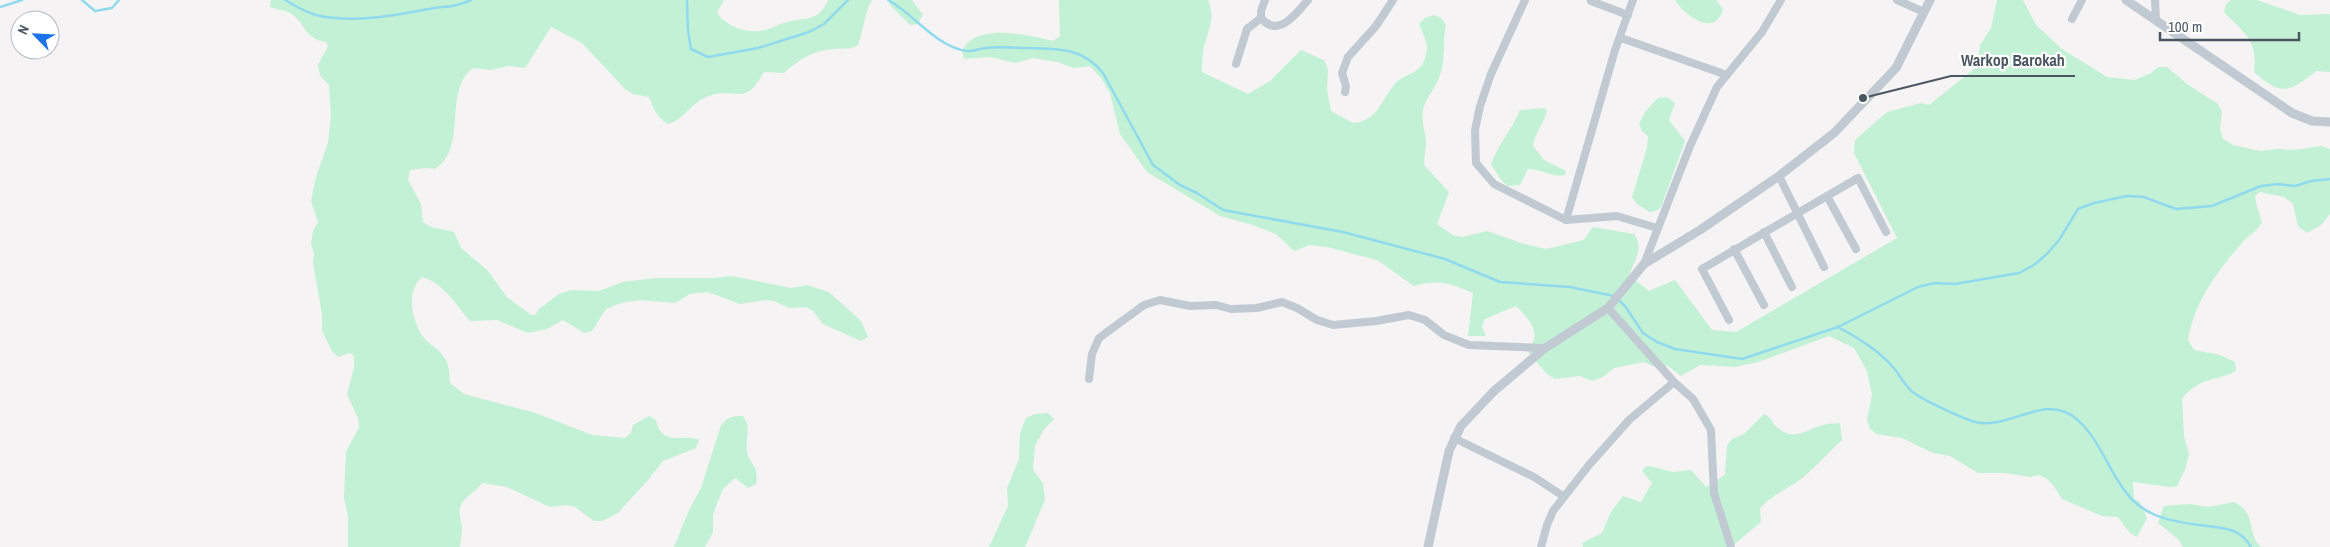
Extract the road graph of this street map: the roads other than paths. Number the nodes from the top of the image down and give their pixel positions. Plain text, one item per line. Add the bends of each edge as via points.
1 (1265, 0) edge
2 (1308, 0) edge
3 (1393, 0) edge
4 (1525, 0) edge
5 (1633, 0) edge
6 (1781, 0) edge
7 (1897, 0) edge
8 (1930, 0) edge
9 (2082, 0) edge
10 (2126, 0) edge
11 (2155, 0) edge
12 (1591, 1) edge
13 (1924, 12) junction
14 (1628, 15) junction
15 (1261, 18) junction
16 (2072, 19) dead end
17 (2156, 19) junction
18 (1621, 38) junction
19 (1236, 64) dead end
20 (1727, 75) junction
21 (1345, 92) dead end
22 (2330, 122) edge
23 (1779, 176) junction
24 (1827, 196) junction
25 (1796, 212) junction
26 (1566, 220) junction
27 (1657, 228) junction
28 (1764, 232) junction
29 (1886, 232) dead end
30 (1734, 249) junction
31 (1856, 250) dead end
32 (1644, 264) junction
33 (1824, 267) dead end
34 (1792, 287) dead end
35 (1611, 305) junction
36 (1764, 305) dead end
37 (1730, 320) dead end
38 (1545, 348) junction
39 (1089, 379) dead end
40 (1674, 382) junction
41 (1454, 438) junction
42 (1564, 496) junction
43 (1428, 547) edge
44 (1541, 547) edge
45 (1731, 547) edge

1 - 15 street
2 - 15 street via 1280,26 1271,26
3 - 21 street via 1376,26 1348,57 1342,73
4 - 26 street via 1494,66 1480,106 1475,130 1476,163 1494,184
5 - 14 street
6 - 20 street via 1762,32
7 - 13 street
8 - 13 street
9 - 16 street
10 - 17 street
11 - 17 street
12 - 14 street
13 - 23 street via 1896,68 1834,133
14 - 18 street
15 - 19 street via 1247,29
17 - 22 street via 2292,113 2312,121
18 - 20 street
18 - 26 street
20 - 27 street via 1710,100
23 - 25 street
23 - 32 street
24 - 25 street
24 - 29 street via 1858,178
24 - 31 street
25 - 28 street
25 - 33 street
26 - 27 street via 1617,216
27 - 32 street
28 - 30 street
28 - 34 street
30 - 36 street
30 - 37 street via 1702,268
32 - 35 street
35 - 38 street
35 - 40 street
38 - 39 street via 1463,344 1444,335 1426,320 1409,315 1334,325 1282,302 1231,309 1160,300 1144,304 1099,338 1092,354
38 - 41 street via 1494,391
40 - 42 street via 1629,420
40 - 45 street via 1693,398 1711,430 1714,493
41 - 42 street via 1534,477
41 - 43 street
42 - 44 street via 1547,525

